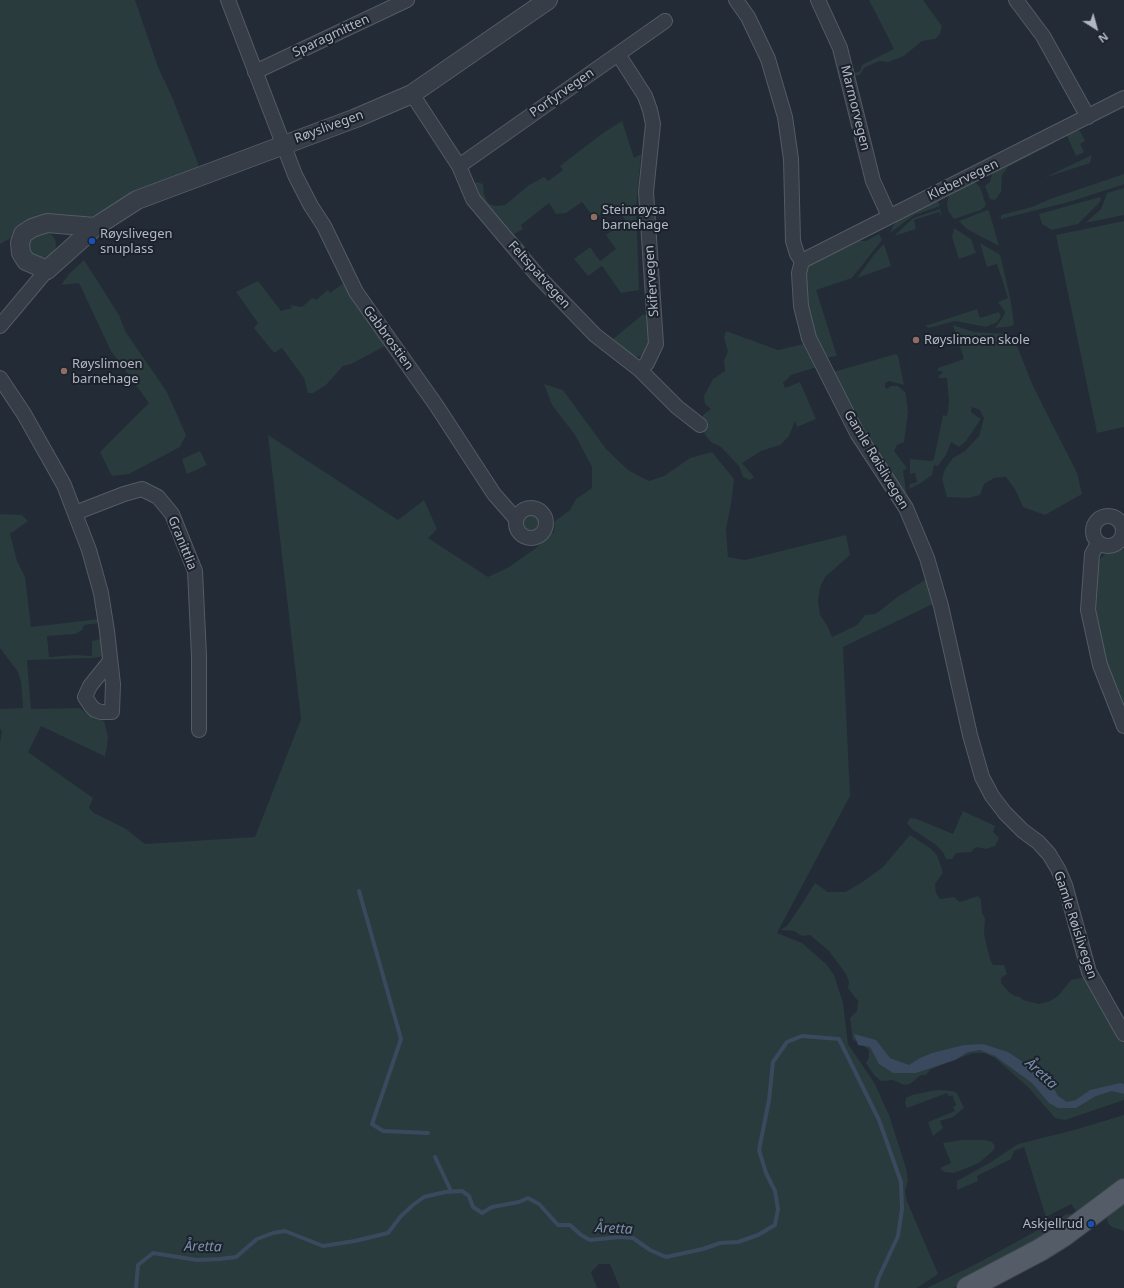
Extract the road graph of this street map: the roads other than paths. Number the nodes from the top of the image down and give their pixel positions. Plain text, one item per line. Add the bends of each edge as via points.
1 (228, 0) edge
2 (407, 0) edge
3 (548, 0) edge
4 (736, 0) edge
5 (818, 0) edge
6 (1016, 0) edge
7 (666, 21) dead end
8 (618, 54) junction
9 (255, 72) junction
10 (412, 94) junction
11 (1124, 98) edge
12 (1088, 117) junction
13 (282, 144) junction
14 (459, 166) junction
15 (889, 216) junction
16 (95, 227) junction
17 (802, 261) junction
18 (47, 270) junction
19 (0, 326) edge
20 (640, 370) junction
21 (0, 378) edge
22 (700, 425) dead end
23 (75, 513) junction
24 (516, 519) dead end
25 (1098, 543) dead end
26 (110, 661) dead end
27 (1124, 726) edge
28 (199, 730) dead end
29 (1124, 1034) edge
30 (1124, 1190) edge
31 (968, 1288) edge

1 - 9 street
2 - 9 street, Sparagmitten
3 - 10 street, Røyslivegen
4 - 17 street via 748,17 766,53 785,117 791,159 793,241
5 - 15 street, Marmorvegen via 840,48 873,180
6 - 12 street via 1043,36
7 - 8 street, Porfyrvegen
8 - 14 street, Porfyrvegen
8 - 20 street, Skifervegen via 644,96 653,124 646,192 656,344 647,363
9 - 13 street
10 - 13 street, Røyslivegen via 356,118
10 - 14 street, Feltspatvegen
11 - 12 street, Klebervegen
12 - 15 street, Klebervegen
13 - 16 street, Røyslivegen via 137,200
13 - 24 street, Gabbrostien via 300,186 324,226 356,292 436,405 494,494
14 - 20 street, Feltspatvegen via 473,199 538,276 595,335
15 - 17 street, Klebervegen
16 - 18 street, Røyslivegen
16 - 18 street via 47,224 32,228 23,234 21,253 26,261
17 - 29 street, Gamle Røislivegen via 799,273 801,306 809,338 857,433 906,508 927,558 982,777 1005,813 1038,842 1058,869 1065,885 1089,972
18 - 19 street
20 - 22 street, Feltspatvegen via 677,407
21 - 23 street via 59,475
23 - 26 street via 101,593
23 - 28 street, Granittlia via 142,489 158,496 172,514 195,571
25 - 27 street via 1092,554 1088,610 1100,665
30 - 31 main road via 1064,1235

